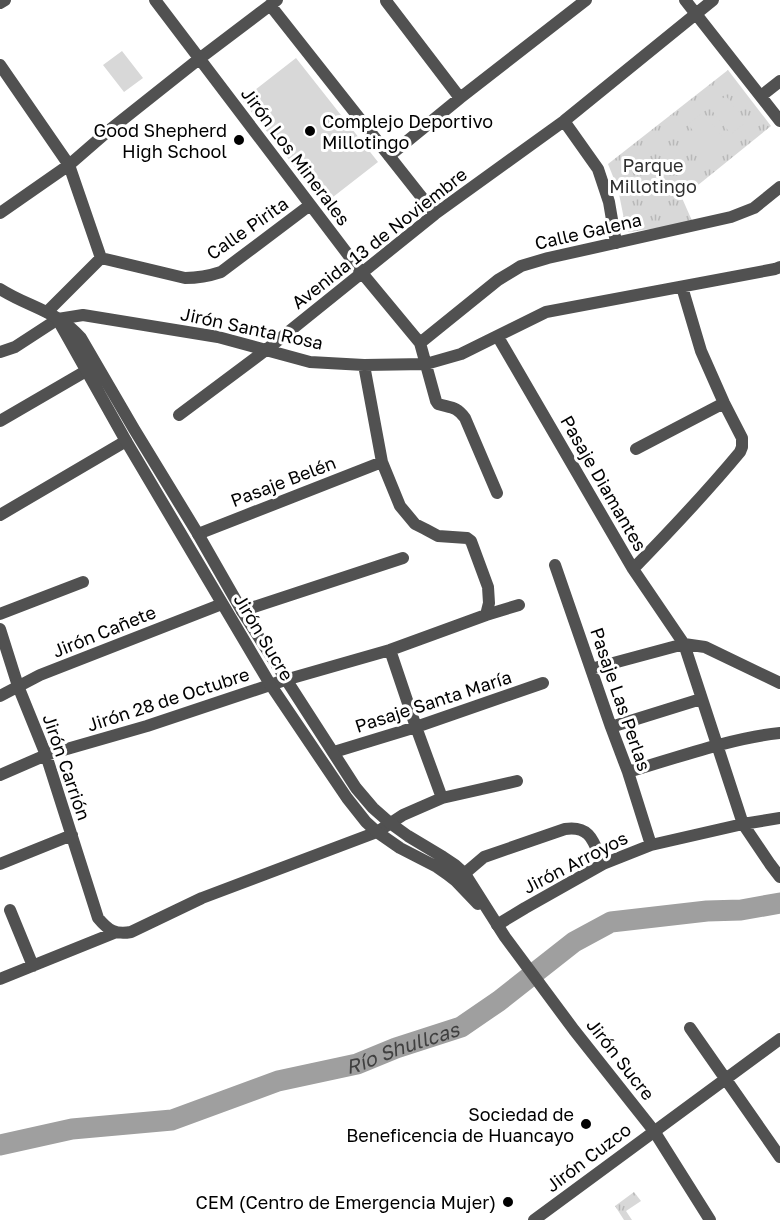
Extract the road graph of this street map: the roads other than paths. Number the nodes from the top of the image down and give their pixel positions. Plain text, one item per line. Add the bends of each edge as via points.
1 (5, 0) edge
2 (154, 0) edge
3 (586, 0) edge
4 (685, 0) edge
5 (713, 0) edge
6 (386, 1) edge
7 (0, 3) edge
8 (273, 3) edge
9 (696, 14) junction
10 (199, 59) junction
11 (0, 66) edge
12 (780, 81) edge
13 (761, 96) junction
14 (460, 98) junction
15 (564, 121) junction
16 (780, 121) edge
17 (389, 156) junction
18 (69, 165) junction
19 (780, 187) edge
20 (310, 205) junction
21 (0, 213) edge
22 (435, 214) junction
23 (616, 243) junction
24 (101, 258) junction
25 (778, 272) edge
26 (362, 273) junction
27 (682, 287) junction
28 (0, 289) edge
29 (53, 315) junction
30 (498, 337) junction
31 (420, 343) junction
32 (266, 350) junction
33 (0, 352) edge
34 (364, 364) junction
35 (426, 364) junction
36 (86, 371) junction
37 (724, 403) junction
38 (179, 415) dead end
39 (0, 421) edge
40 (126, 441) junction
41 (636, 450) dead end
42 (382, 462) junction
43 (497, 493) dead end
44 (0, 515) edge
45 (198, 534) junction
46 (403, 558) dead end
47 (555, 565) dead end
48 (633, 569) junction
49 (83, 582) dead end
50 (222, 604) junction
51 (519, 605) dead end
52 (242, 611) junction
53 (0, 614) edge
54 (486, 615) junction
55 (0, 629) edge
56 (684, 644) junction
57 (390, 650) junction
58 (591, 669) junction
59 (285, 680) junction
60 (543, 683) dead end
61 (780, 683) edge
62 (270, 684) junction
63 (18, 686) junction
64 (0, 696) edge
65 (701, 699) junction
66 (416, 727) junction
67 (611, 727) junction
68 (780, 733) edge
69 (717, 746) junction
70 (334, 752) junction
71 (46, 755) junction
72 (628, 772) junction
73 (0, 775) edge
74 (517, 782) dead end
75 (442, 798) junction
76 (780, 818) edge
77 (390, 823) junction
78 (743, 824) junction
79 (377, 832) junction
80 (72, 835) junction
81 (651, 845) junction
82 (0, 864) edge
83 (603, 864) junction
84 (460, 877) junction
85 (780, 877) edge
86 (10, 910) dead end
87 (496, 925) junction
88 (114, 933) junction
89 (33, 966) junction
90 (0, 979) edge
91 (690, 1028) dead end
92 (780, 1039) edge
93 (725, 1079) junction
94 (654, 1131) junction
95 (780, 1157) edge
96 (534, 1220) edge
97 (710, 1220) edge

1 - 7 street
2 - 10 street, Jirón Los Minerales
3 - 14 street
4 - 9 street
5 - 9 street, Avenida 13 de Noviembre
6 - 14 street
8 - 10 street
8 - 17 street
9 - 13 street
9 - 15 street, Avenida 13 de Noviembre
10 - 18 street
10 - 20 street, Jirón Los Minerales
11 - 18 street
12 - 13 street
13 - 16 street
14 - 17 street
15 - 22 street, Avenida 13 de Noviembre
15 - 23 street via 598,169
17 - 22 street
18 - 21 street
18 - 24 street
19 - 23 street, Calle Galena via 754,208 731,217
20 - 24 street, Calle Pirita via 221,272 209,276 185,278
20 - 26 street, Jirón Los Minerales
22 - 26 street, Avenida 13 de Noviembre
23 - 31 street, Calle Galena via 521,266
24 - 29 street
25 - 27 street, Jirón Santa Rosa
26 - 31 street, Jirón Los Minerales
26 - 32 street, Avenida 13 de Noviembre
27 - 30 street, Jirón Santa Rosa via 546,312
27 - 37 street via 701,351
28 - 29 street, Jirón Sucre
29 - 32 street, Jirón Santa Rosa via 83,315 218,337
29 - 33 street, Jirón Santa Rosa via 15,347
29 - 36 street, Jirón Sucre
29 - 45 street, Jirón Sucre via 81,338
30 - 35 street, Jirón Santa Rosa
30 - 48 street, Pasaje Diamantes
31 - 35 street, Jirón Los Minerales
32 - 34 street, Jirón Santa Rosa via 310,362
32 - 38 street, Avenida 13 de Noviembre
34 - 35 street, Jirón Santa Rosa
34 - 42 street
35 - 43 street, Jirón Los Minerales via 435,401 452,407 465,418
36 - 39 street
36 - 40 street, Jirón Sucre
37 - 41 street
37 - 48 street via 742,438 740,452
40 - 44 street
40 - 50 street, Jirón Sucre
42 - 45 street, Pasaje Belén
42 - 54 street via 400,506 415,524 438,536 471,541 488,587
45 - 52 street, Jirón Sucre
46 - 52 street
47 - 58 street, Pasaje Las Perlas
48 - 56 street, Pasaje Diamantes
49 - 53 street
50 - 62 street, Jirón Sucre
50 - 63 street, Jirón Cañete
51 - 54 street, Jirón 28 de Octubre
52 - 59 street, Jirón Sucre
54 - 57 street, Jirón 28 de Octubre
55 - 63 street, Jirón Carrión
56 - 58 street
56 - 61 street via 705,647
56 - 65 street, Pasaje Diamantes
57 - 59 street, Jirón 28 de Octubre
57 - 66 street
58 - 67 street, Pasaje Las Perlas
59 - 62 street, Jirón 28 de Octubre
59 - 70 street, Jirón Sucre
60 - 66 street, Pasaje Santa María
62 - 71 street, Jirón 28 de Octubre
62 - 79 street, Jirón Sucre via 347,798
63 - 64 street, Jirón Cañete
63 - 71 street, Jirón Carrión
65 - 67 street
65 - 69 street, Pasaje Diamantes
66 - 70 street, Pasaje Santa María
66 - 75 street
67 - 72 street, Pasaje Las Perlas
68 - 69 street
69 - 72 street
69 - 78 street, Pasaje Diamantes
70 - 77 street, Jirón Sucre via 356,788
71 - 73 street, Jirón 28 de Octubre
71 - 80 street, Jirón Carrión
72 - 81 street, Pasaje Las Perlas
74 - 75 street
75 - 77 street
76 - 78 street, Jirón Arroyos
77 - 79 street
77 - 84 street, Jirón Sucre via 455,865
78 - 81 street, Jirón Arroyos
78 - 85 street, Pasaje Diamantes
79 - 84 street, Jirón Sucre via 400,848
79 - 88 street via 202,898 131,932
80 - 82 street
80 - 88 street, Jirón Carrión via 98,918
81 - 83 street, Jirón Arroyos
83 - 84 street via 593,840 575,828 484,857
83 - 87 street, Jirón Arroyos
84 - 87 street, Jirón Sucre
86 - 89 street
87 - 94 street, Jirón Sucre
88 - 89 street
89 - 90 street
91 - 93 street
92 - 93 street, Jirón Cuzco
93 - 94 street, Jirón Cuzco
93 - 95 street
94 - 96 street, Jirón Cuzco
94 - 97 street, Jirón Sucre

